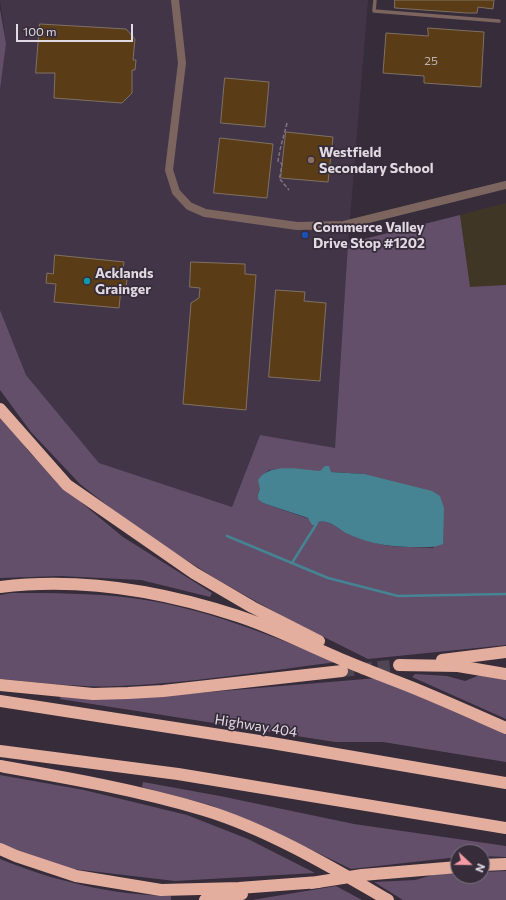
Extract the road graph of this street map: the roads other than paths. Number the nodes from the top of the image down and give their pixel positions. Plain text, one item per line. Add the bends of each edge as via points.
1 (175, 0) edge
2 (374, 0) edge
3 (499, 21) dead end
4 (506, 185) edge
5 (0, 409) edge
6 (0, 586) edge
7 (506, 652) edge
8 (342, 671) tunnel mouth
9 (506, 674) edge
10 (0, 686) edge
11 (413, 688) junction
12 (0, 701) edge
13 (506, 728) edge
14 (0, 751) edge
15 (0, 766) edge
16 (506, 783) edge
17 (506, 828) edge
18 (0, 849) edge
19 (506, 864) edge
20 (490, 865) edge
21 (450, 868) edge
22 (319, 882) junction
23 (205, 900) edge
24 (388, 900) edge

1 - 4 street via 182,63 169,170 176,192 189,206 205,213 296,226 344,224
2 - 3 lane via 374,11
5 - 11 highway via 67,485 194,573 252,607
6 - 11 highway via 82,585 133,590 178,599 239,616
7 - 9 highway via 402,665 458,666
8 - 10 highway via 128,693 93,694
11 - 13 highway
12 - 16 highway, Highway 404 via 279,744
14 - 17 highway via 178,774
15 - 24 highway via 117,788 204,810 287,845
18 - 22 highway via 76,876 161,890
19 - 20 highway
21 - 22 highway via 362,875
22 - 23 highway

